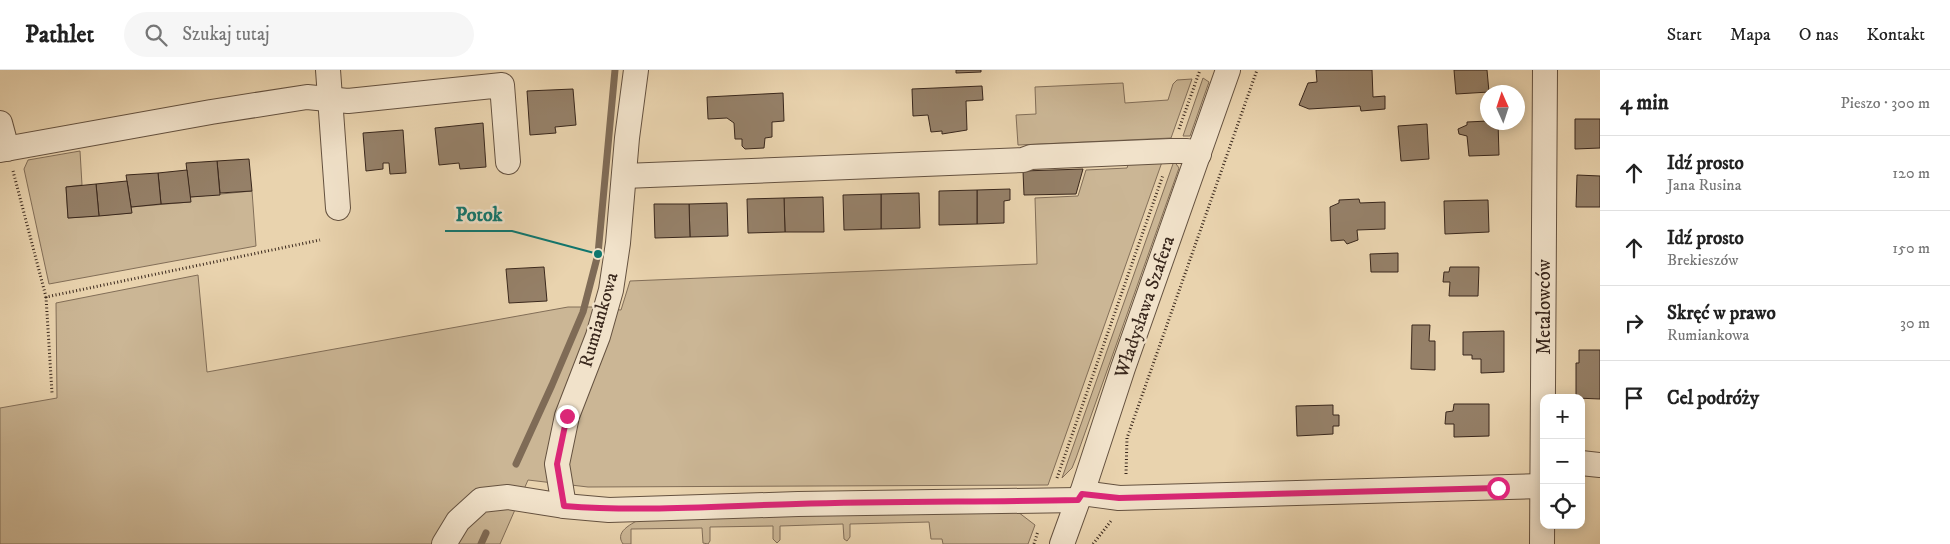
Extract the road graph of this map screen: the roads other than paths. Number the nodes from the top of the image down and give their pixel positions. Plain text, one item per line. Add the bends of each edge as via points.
1 (328, 70) edge
2 (636, 70) edge
3 (1228, 70) edge
4 (1545, 70) edge
5 (331, 98) junction
6 (0, 123) edge
7 (4, 150) edge
8 (1198, 154) junction
9 (508, 162) dead end
10 (624, 176) junction
11 (338, 208) dead end
12 (1543, 439) edge
13 (1585, 463) edge
14 (1600, 465) edge
15 (1540, 486) edge
16 (1080, 497) junction
17 (557, 505) junction
18 (1542, 529) edge
19 (444, 544) edge
20 (1062, 544) edge
21 (1542, 544) edge

1 - 5 street
2 - 10 street, Rumiankowa
3 - 8 street, Władysława Szafera
4 - 12 street, Metalowców
5 - 7 street via 308,97 211,112
5 - 9 street via 348,101 502,85
5 - 11 street
6 - 7 street
8 - 10 street via 1171,151
8 - 16 street, Władysława Szafera
10 - 17 street, Rumiankowa via 611,290 598,336 567,416 557,464
13 - 14 street
15 - 16 street
16 - 17 street via 609,510
16 - 20 street, Władysława Szafera
17 - 19 street via 508,497 481,500 458,521
18 - 21 street, Metalowców

